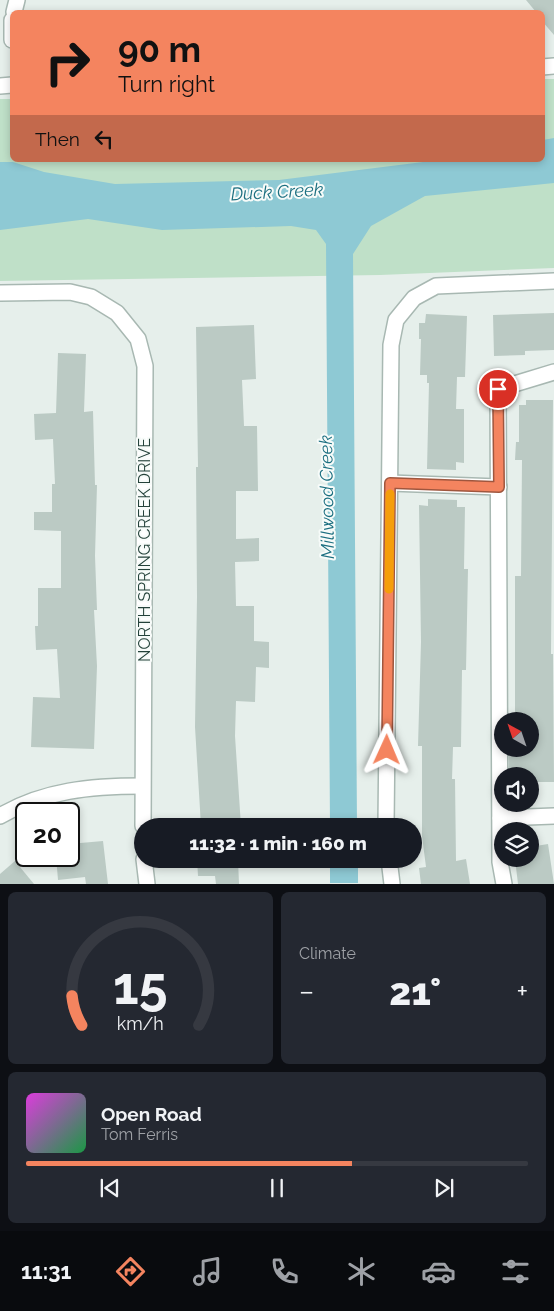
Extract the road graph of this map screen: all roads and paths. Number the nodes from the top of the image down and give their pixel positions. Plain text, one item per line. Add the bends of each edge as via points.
1 (554, 281) edge
2 (0, 294) edge
3 (554, 372) edge
4 (390, 483) junction
5 (499, 487) junction
6 (142, 786) junction
7 (0, 816) edge
8 (554, 816) edge
9 (143, 818) edge
10 (386, 818) edge
11 (500, 818) junction
12 (145, 868) edge
13 (390, 868) edge
14 (147, 884) edge
15 (392, 884) edge
16 (504, 884) edge

1 - 4 street via 436,286 414,298 396,320 391,345
2 - 6 street, NORTH SPRING CREEK DRIVE via 70,292 91,297 117,313 138,339 145,366
3 - 5 street via 498,389
4 - 5 street
4 - 10 street
5 - 11 street
6 - 7 street via 73,789 14,808
6 - 9 street, NORTH SPRING CREEK DRIVE
8 - 11 street
11 - 16 street via 500,862
12 - 14 street
13 - 15 street

